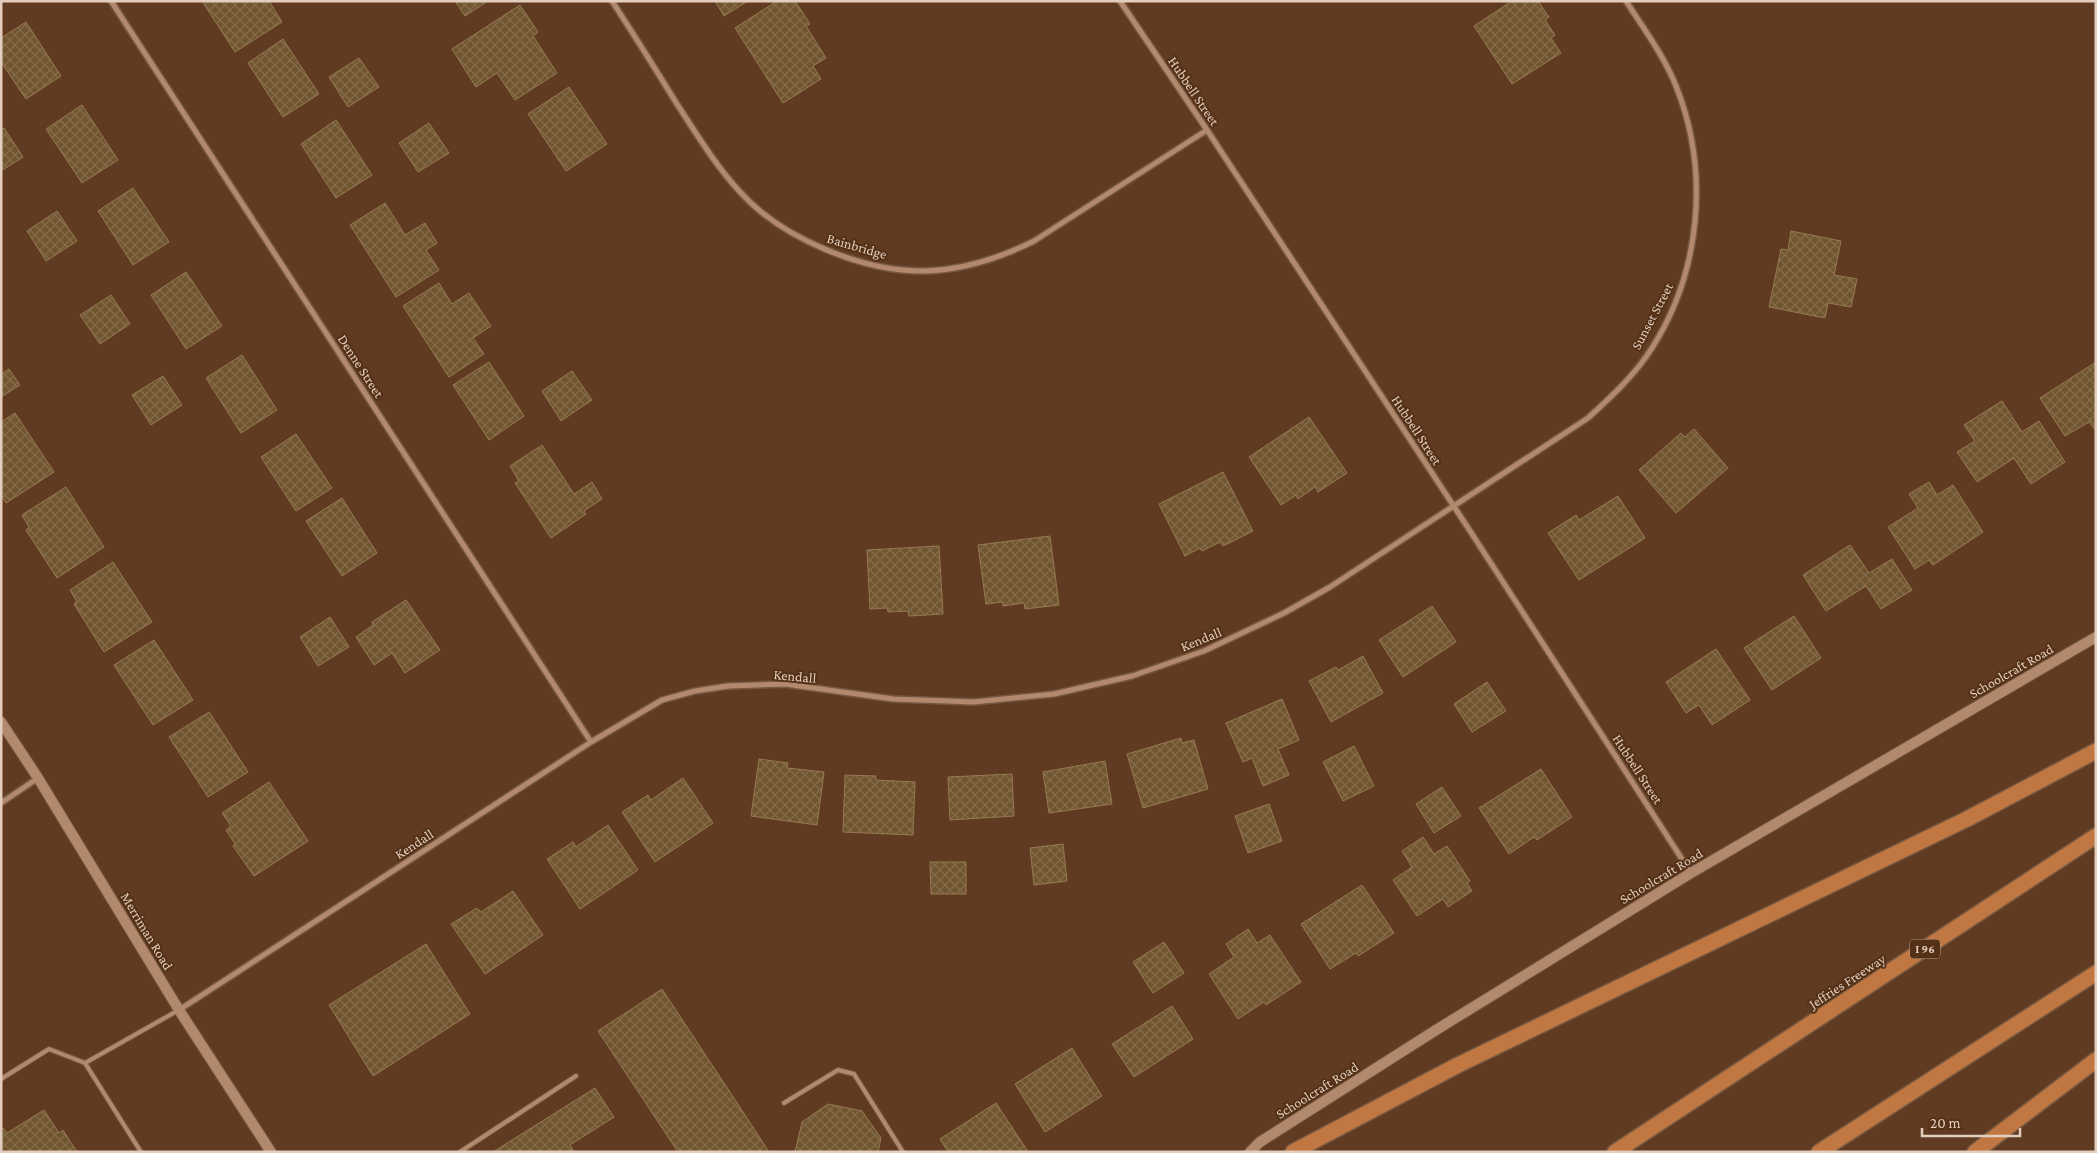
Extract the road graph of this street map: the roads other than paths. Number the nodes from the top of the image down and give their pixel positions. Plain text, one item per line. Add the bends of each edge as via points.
1 (111, 1) edge
2 (612, 1) edge
3 (1120, 1) edge
4 (1626, 1) edge
5 (1207, 130) junction
6 (1453, 505) junction
7 (2096, 637) edge
8 (1, 722) edge
9 (591, 742) junction
10 (2096, 751) edge
11 (38, 778) junction
12 (1, 803) edge
13 (2096, 836) edge
14 (1691, 873) junction
15 (2096, 972) edge
16 (179, 1010) junction
17 (2096, 1060) edge
18 (85, 1063) junction
19 (576, 1076) dead end
20 (1, 1079) edge
21 (784, 1103) dead end
22 (140, 1152) edge
23 (271, 1152) edge
24 (460, 1152) edge
25 (903, 1152) edge
26 (1250, 1152) edge
27 (1293, 1152) edge
28 (1615, 1152) edge
29 (1819, 1152) edge
30 (1975, 1152) edge

1 - 9 street, Denne Street
2 - 5 street, Bainbridge via 710,156 742,195 807,242 878,266 925,271 973,265 1009,254
3 - 5 street, Hubbell Street
4 - 6 street, Sunset Street via 1662,56 1689,126 1697,188 1693,241 1684,279 1652,348 1619,389 1588,418
5 - 6 street, Hubbell Street
6 - 9 street, Kendall via 1284,613 1204,651 1132,676 1054,694 974,702 893,700 785,684 728,686 662,700
6 - 14 street, Hubbell Street
7 - 14 main road, Schoolcraft Road
8 - 11 main road, Merriman Road
9 - 16 street, Kendall
10 - 27 highway via 1967,819 1458,1065
11 - 12 street
11 - 16 main road, Merriman Road
13 - 28 highway, Jeffries Freeway / I 96
14 - 26 main road, Schoolcraft Road via 1436,1030 1260,1142
15 - 29 highway
16 - 18 lane
16 - 23 main road, Merriman Road
17 - 30 highway
18 - 20 lane via 49,1049
18 - 22 lane
19 - 24 lane
21 - 25 lane via 838,1070 854,1074

